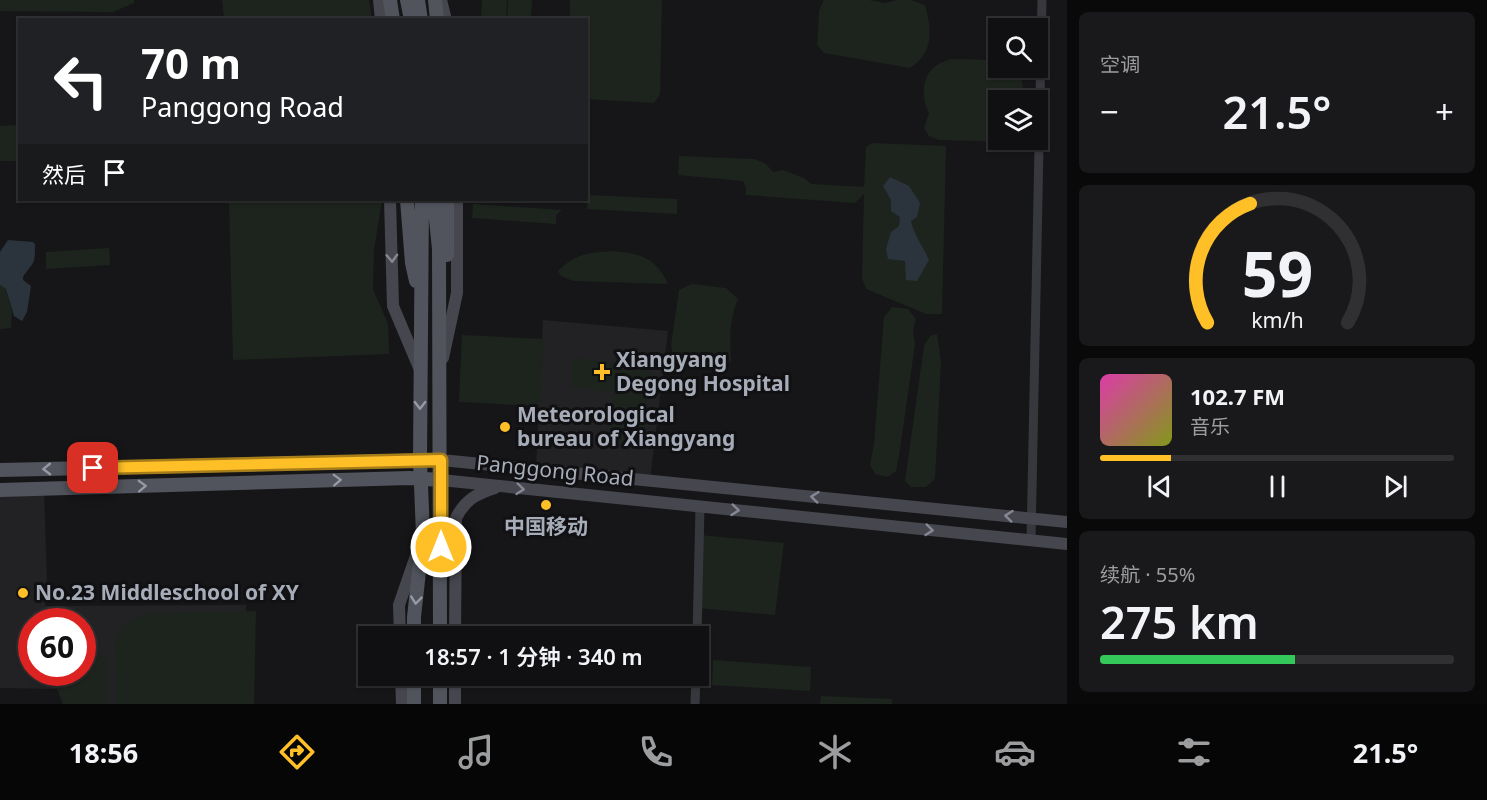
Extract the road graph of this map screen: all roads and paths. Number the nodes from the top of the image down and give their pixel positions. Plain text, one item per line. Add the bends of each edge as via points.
1 (379, 0) edge
2 (390, 0) edge
3 (407, 0) edge
4 (418, 0) edge
5 (435, 0) edge
6 (441, 0) edge
7 (1042, 0) edge
8 (381, 18) edge
9 (393, 18) edge
10 (411, 18) edge
11 (421, 18) edge
12 (436, 18) edge
13 (446, 18) edge
14 (390, 201) edge
15 (407, 201) edge
16 (422, 201) edge
17 (434, 201) edge
18 (447, 201) edge
19 (457, 201) edge
20 (438, 307) junction
21 (421, 308) junction
22 (420, 372) junction
23 (439, 374) junction
24 (420, 460) junction
25 (441, 460) junction
26 (0, 470) edge
27 (421, 478) junction
28 (441, 480) junction
29 (498, 486) junction
30 (0, 490) edge
31 (700, 507) junction
32 (1032, 518) junction
33 (1067, 522) edge
34 (423, 535) junction
35 (1031, 540) junction
36 (1067, 544) edge
37 (400, 626) edge
38 (414, 626) edge
39 (440, 626) edge
40 (455, 626) edge
41 (697, 626) edge
42 (401, 686) edge
43 (414, 686) edge
44 (440, 686) edge
45 (455, 686) edge
46 (696, 686) edge
47 (402, 704) edge
48 (414, 704) edge
49 (440, 704) edge
50 (455, 704) edge
51 (696, 704) edge

1 - 8 main road
2 - 9 main road
3 - 10 main road
4 - 11 main road
5 - 12 main road
6 - 13 main road
7 - 32 street
14 -> 22 main road via 393,306
15 - 21 main road via 412,263
16 - 21 main road
17 - 20 main road via 439,249
18 - 20 main road via 447,267
19 - 23 main road via 457,293
20 - 23 main road
21 - 22 main road
22 -> 24 main road
23 - 25 main road
24 - 25 main road, Panggong Road
24 -> 26 main road, Panggong Road
24 - 27 main road
25 - 28 main road
32 -> 25 main road, Panggong Road
27 - 28 main road, Panggong Road
30 -> 27 main road, Panggong Road
27 - 34 main road
28 - 29 main road, Panggong Road
28 - 39 main road
29 -> 31 main road, Panggong Road
29 - 40 main road via 473,495 456,518
31 -> 35 main road, Panggong Road
31 - 41 street
32 - 33 main road, Panggong Road
32 - 35 street
34 - 37 main road via 399,605
34 -> 38 main road
35 - 36 main road, Panggong Road
42 - 47 main road
43 - 48 main road
44 - 49 main road
45 - 50 main road
46 - 51 street

